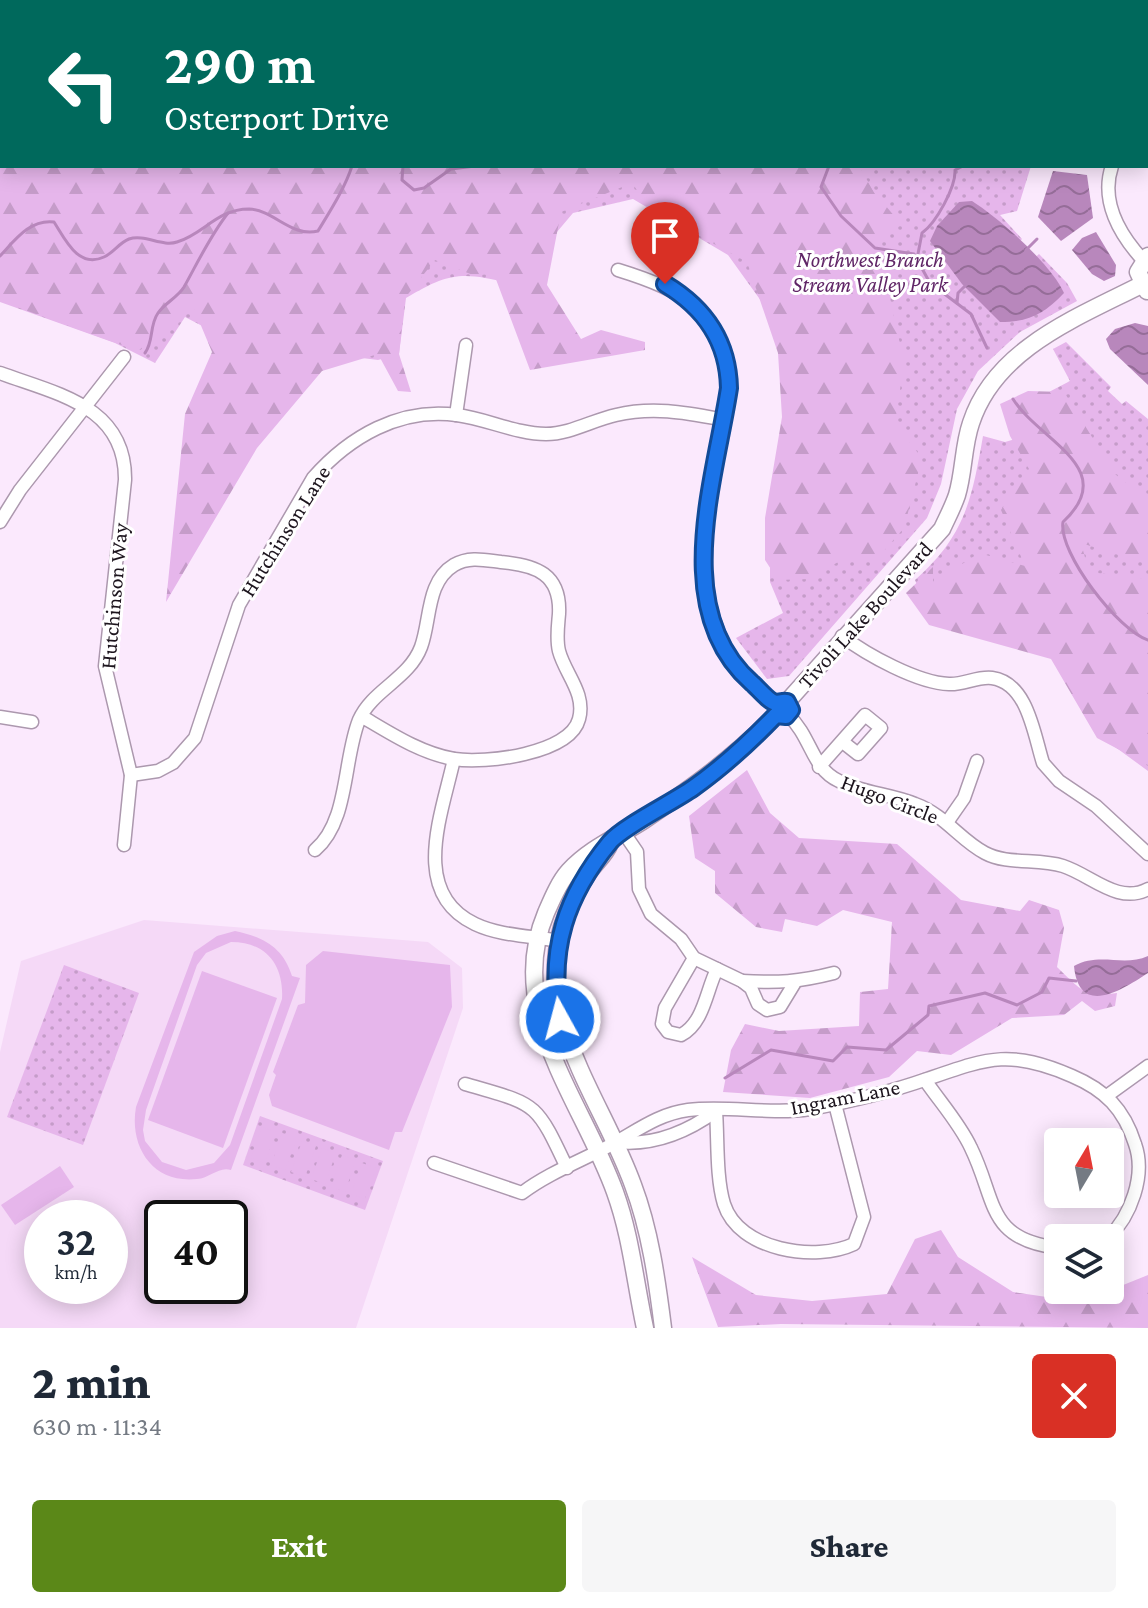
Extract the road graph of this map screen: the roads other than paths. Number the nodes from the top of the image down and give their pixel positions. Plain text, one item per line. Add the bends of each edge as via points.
1 (1112, 168) edge
2 (1146, 258) edge
3 (618, 270) dead end
4 (1144, 288) edge
5 (466, 345) dead end
6 (124, 357) dead end
7 (0, 373) edge
8 (86, 408) junction
9 (456, 415) junction
10 (725, 420) junction
11 (0, 522) edge
12 (842, 636) junction
13 (782, 709) junction
14 (361, 716) junction
15 (0, 717) edge
16 (32, 722) dead end
17 (844, 743) dead end
18 (454, 759) junction
19 (977, 761) dead end
20 (819, 767) junction
21 (131, 775) junction
22 (948, 821) junction
23 (617, 838) junction
24 (124, 845) dead end
25 (315, 850) dead end
26 (1148, 854) edge
27 (1148, 889) edge
28 (538, 937) junction
29 (559, 941) junction
30 (694, 958) junction
31 (717, 969) junction
32 (834, 973) dead end
33 (742, 981) junction
34 (794, 984) junction
35 (1148, 1066) edge
36 (925, 1080) junction
37 (465, 1084) dead end
38 (1108, 1095) junction
39 (835, 1104) junction
40 (716, 1111) junction
41 (616, 1142) junction
42 (598, 1152) junction
43 (434, 1163) dead end
44 (567, 1168) junction
45 (1118, 1224) edge
46 (1044, 1245) edge
47 (645, 1328) edge
48 (663, 1328) edge

1 - 2 street via 1114,220 1124,240
2 - 4 street via 1138,272
3 - 10 street, Hugo Circle via 665,284 707,318 729,369
4 - 12 street, Tivoli Lake Boulevard via 1022,350 1004,367 982,393 957,494 942,529
5 - 9 street
6 - 8 street
7 - 8 street
8 - 11 street
8 - 21 street, Hutchinson Way via 114,431 125,461 105,666
9 - 10 street, Hutchinson Lane via 543,434 647,409
9 - 21 street, Hutchinson Lane via 379,426 329,460 313,478 239,605 195,738 173,763
10 - 13 street, Hugo Circle via 704,545 706,592 727,653 742,674
12 - 13 street, Tivoli Lake Boulevard
12 - 26 street via 929,681 950,684 990,677 1007,683 1024,702 1049,772
13 - 20 street, Hugo Circle via 809,739
13 - 23 street, Tivoli Lake Boulevard via 733,758
14 - 18 street via 409,745
14 - 18 street via 412,663 434,591 453,565 468,559 537,568 552,581 559,604 559,651 578,693 579,721 557,745 486,760
14 - 25 street via 335,820
15 - 16 street
17 - 20 street
18 - 28 street via 433,856 441,895 475,924
19 - 22 street via 964,798
20 - 22 street, Hugo Circle via 839,781 916,804
21 - 24 street, Hutchinson Way
22 - 27 street, Hugo Circle via 984,853 1064,866 1120,893
23 - 28 street, Tivoli Lake Boulevard via 592,850 567,873
23 - 29 street, Tivoli Lake Boulevard via 573,897
23 - 30 street via 637,852 644,903
28 - 29 street
28 - 42 street, Tivoli Lake Boulevard via 532,982 538,1019
29 - 41 street, Tivoli Lake Boulevard via 555,990 560,1019
30 - 31 street
30 - 31 street via 665,1008 662,1024 668,1032 689,1031
31 - 33 street
32 - 34 street
33 - 34 street
33 - 34 street via 767,1010 780,1007
35 - 38 street
36 - 38 street, Ingram Lane via 971,1062 1017,1058 1052,1067
36 - 39 street, Ingram Lane
36 - 46 street via 971,1147 988,1199 1007,1231
37 - 44 street via 531,1105 544,1117
38 - 45 street via 1137,1147 1137,1177
39 - 40 street, Ingram Lane via 806,1110
39 - 40 street via 864,1217 854,1244 823,1252 789,1249 752,1236 736,1224 720,1186
40 - 41 street, Ingram Lane via 671,1113
40 - 41 street, Ingram Lane via 694,1127 667,1136 637,1145
41 - 42 street, Ingram Lane
41 - 48 street, Tivoli Lake Boulevard via 654,1263
42 - 44 street, Ingram Lane
42 - 47 street, Tivoli Lake Boulevard via 628,1237
43 - 44 street, Ingram Lane via 522,1193

